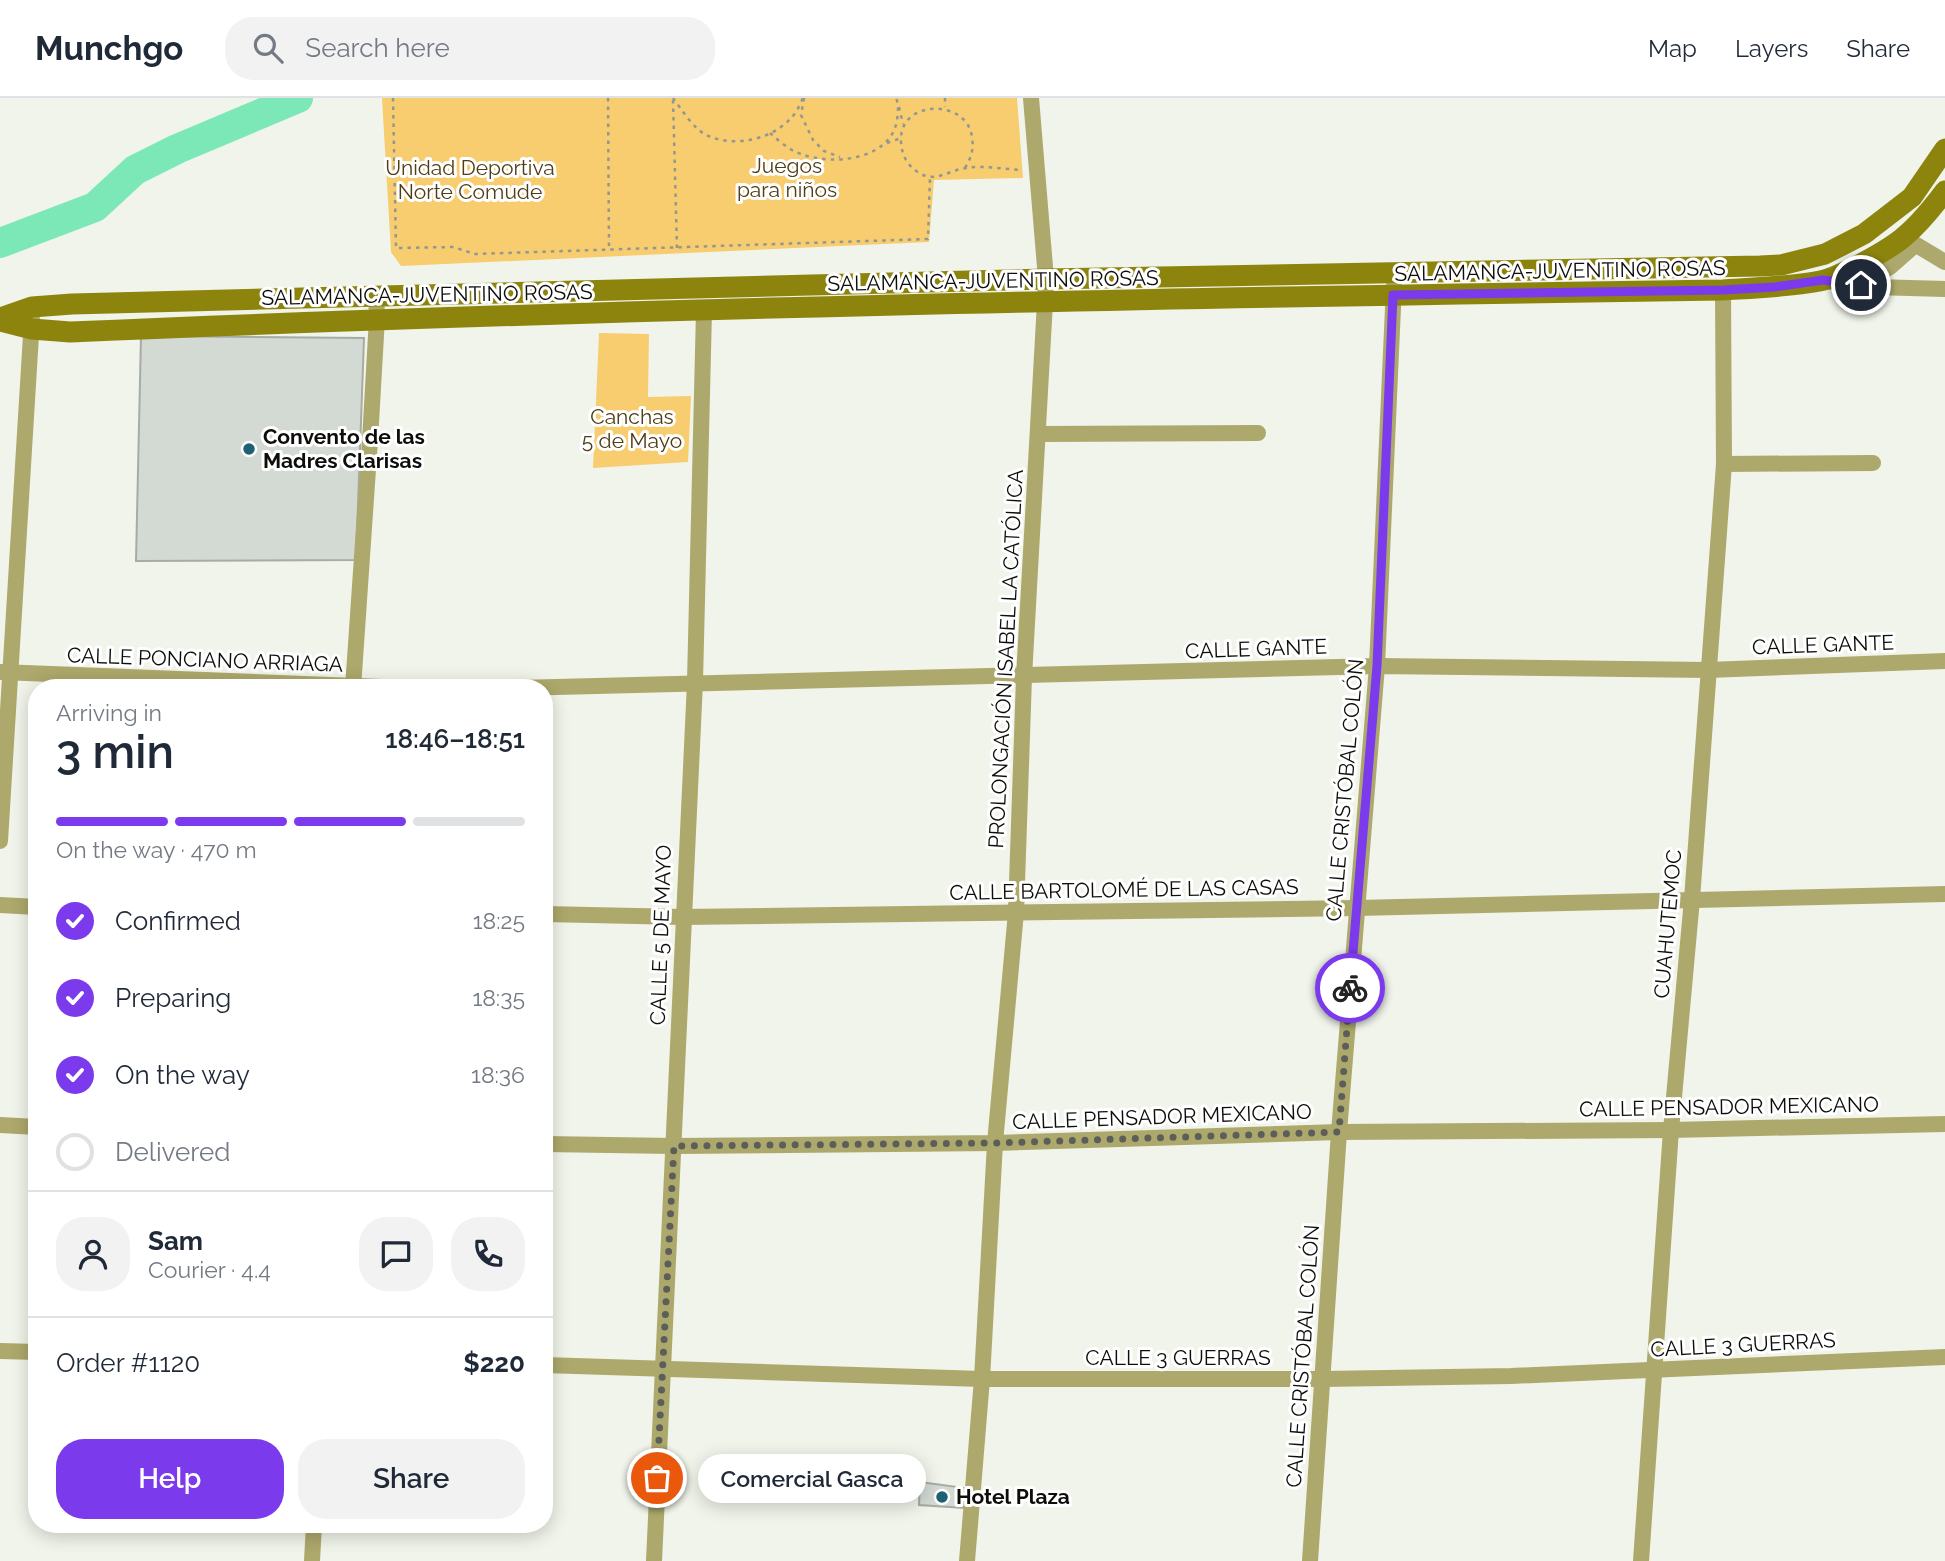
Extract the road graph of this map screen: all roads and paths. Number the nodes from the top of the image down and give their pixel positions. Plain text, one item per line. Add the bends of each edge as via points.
1 (393, 98) edge
2 (608, 98) edge
3 (673, 98) edge
4 (803, 98) edge
5 (896, 98) edge
6 (945, 98) edge
7 (1031, 98) edge
8 (898, 104) junction
9 (945, 107) junction
10 (903, 124) junction
11 (770, 133) junction
12 (901, 138) junction
13 (886, 143) junction
14 (1945, 149) edge
15 (842, 158) junction
16 (965, 168) junction
17 (1020, 170) dead end
18 (930, 177) junction
19 (1945, 191) edge
20 (1910, 241) junction
21 (677, 247) junction
22 (610, 250) junction
23 (1945, 262) edge
24 (1046, 279) junction
25 (1823, 280) junction
26 (1394, 284) junction
27 (1861, 285) junction
28 (1945, 289) edge
29 (1723, 290) junction
30 (376, 296) junction
31 (1045, 302) junction
32 (32, 307) junction
33 (704, 311) junction
34 (377, 318) junction
35 (0, 320) edge
36 (32, 329) junction
37 (1258, 433) dead end
38 (1039, 434) junction
39 (1873, 463) dead end
40 (1724, 464) junction
41 (1945, 661) edge
42 (1377, 666) junction
43 (1708, 670) junction
44 (5, 672) edge
45 (1024, 677) junction
46 (167, 679) edge
47 (354, 679) edge
48 (695, 682) junction
49 (553, 687) edge
50 (0, 841) edge
51 (1945, 894) edge
52 (1692, 899) junction
53 (0, 905) edge
54 (28, 907) edge
55 (1357, 908) junction
56 (1016, 912) junction
57 (553, 914) edge
58 (682, 917) junction
59 (1945, 1124) edge
60 (0, 1125) edge
61 (28, 1127) edge
62 (1671, 1130) junction
63 (1339, 1132) junction
64 (995, 1143) junction
65 (553, 1144) edge
66 (674, 1146) junction
67 (0, 1351) edge
68 (28, 1352) edge
69 (1945, 1357) edge
70 (553, 1365) edge
71 (662, 1368) junction
72 (1655, 1371) junction
73 (982, 1379) junction
74 (1323, 1379) junction
75 (314, 1533) edge
76 (312, 1561) edge
77 (654, 1561) edge
78 (967, 1561) edge
79 (1310, 1561) edge
80 (1641, 1561) edge

1 - 22 path via 396,248 453,247 475,254
2 - 22 path
3 - 11 path via 704,134 741,141
3 - 21 path
4 - 11 path via 794,116
4 - 15 path via 801,116 813,140
5 - 8 path
6 - 9 path
7 - 24 street
8 - 10 path
8 - 13 path via 893,135
9 - 10 path via 931,106
9 - 16 path via 971,128 973,149
10 - 12 path
11 - 15 path via 803,155
12 - 13 path
12 - 18 path via 909,166
13 - 15 path via 861,157
14 - 26 street, SALAMANCA-JUVENTINO ROSAS via 1912,197 1864,234 1825,254 1781,265
16 - 17 path
16 - 18 path
18 - 21 path via 928,239
19 - 20 street, SALAMANCA-JUVENTINO ROSAS
20 - 23 street
20 - 25 street, SALAMANCA-JUVENTINO ROSAS
20 - 27 street via 1891,267
21 - 22 path
24 - 26 street, SALAMANCA-JUVENTINO ROSAS
24 - 30 street, SALAMANCA-JUVENTINO ROSAS
24 - 31 street, PROLONGACIÓN ISABEL LA CATÓLICA
25 - 27 street
25 - 29 street, SALAMANCA-JUVENTINO ROSAS
26 - 29 street, SALAMANCA-JUVENTINO ROSAS
26 - 31 street, SALAMANCA-JUVENTINO ROSAS
26 - 42 street, CALLE CRISTÓBAL COLÓN
27 - 28 street
29 - 40 street, CUAHUTEMOC
30 - 32 street, SALAMANCA-JUVENTINO ROSAS
30 - 34 street
31 - 33 street, SALAMANCA-JUVENTINO ROSAS
31 - 38 street, PROLONGACIÓN ISABEL LA CATÓLICA
32 - 35 street, SALAMANCA-JUVENTINO ROSAS
32 - 36 street
33 - 34 street, SALAMANCA-JUVENTINO ROSAS
33 - 48 street, CALLE 5 DE MAYO
34 - 36 street, SALAMANCA-JUVENTINO ROSAS via 70,332
34 - 47 street
35 - 36 street, SALAMANCA-JUVENTINO ROSAS
36 - 44 street
37 - 38 street
38 - 45 street, PROLONGACIÓN ISABEL LA CATÓLICA
39 - 40 street
40 - 43 street, CUAHUTEMOC
41 - 43 street, CALLE GANTE
42 - 43 street, CALLE GANTE
42 - 45 street, CALLE GANTE
42 - 55 street, CALLE CRISTÓBAL COLÓN
43 - 52 street, CUAHUTEMOC
44 - 46 street, CALLE PONCIANO ARRIAGA
44 - 50 street
45 - 48 street, CALLE GANTE
45 - 56 street, PROLONGACIÓN ISABEL LA CATÓLICA
48 - 49 street
48 - 58 street, CALLE 5 DE MAYO
51 - 52 street, CALLE BARTOLOMÉ DE LAS CASAS
52 - 55 street, CALLE BARTOLOMÉ DE LAS CASAS
52 - 62 street, CUAHUTEMOC
53 - 54 street
55 - 56 street, CALLE BARTOLOMÉ DE LAS CASAS
55 - 63 street, CALLE CRISTÓBAL COLÓN
56 - 58 street, CALLE BARTOLOMÉ DE LAS CASAS
56 - 64 street, PROLONGACIÓN ISABEL LA CATÓLICA
57 - 58 street, CALLE BARTOLOMÉ DE LAS CASAS
58 - 66 street, CALLE 5 DE MAYO
59 - 62 street, CALLE PENSADOR MEXICANO
60 - 61 street
62 - 63 street, CALLE PENSADOR MEXICANO
62 - 72 street, CUAHUTEMOC
63 - 64 street, CALLE PENSADOR MEXICANO
63 - 74 street, CALLE CRISTÓBAL COLÓN
64 - 66 street, CALLE PENSADOR MEXICANO
64 - 73 street, PROLONGACIÓN ISABEL LA CATÓLICA
65 - 66 street, CALLE PENSADOR MEXICANO
66 - 71 street, CALLE 5 DE MAYO
67 - 68 street
69 - 72 street, CALLE 3 GUERRAS
70 - 71 street, CALLE 3 GUERRAS
71 - 73 street, CALLE 3 GUERRAS
71 - 77 street, CALLE 5 DE MAYO
72 - 74 street, CALLE 3 GUERRAS
72 - 80 street, CUAHUTEMOC
73 - 74 street, CALLE 3 GUERRAS
73 - 78 street, PROLONGACIÓN ISABEL LA CATÓLICA
74 - 79 street, CALLE CRISTÓBAL COLÓN
75 - 76 street

